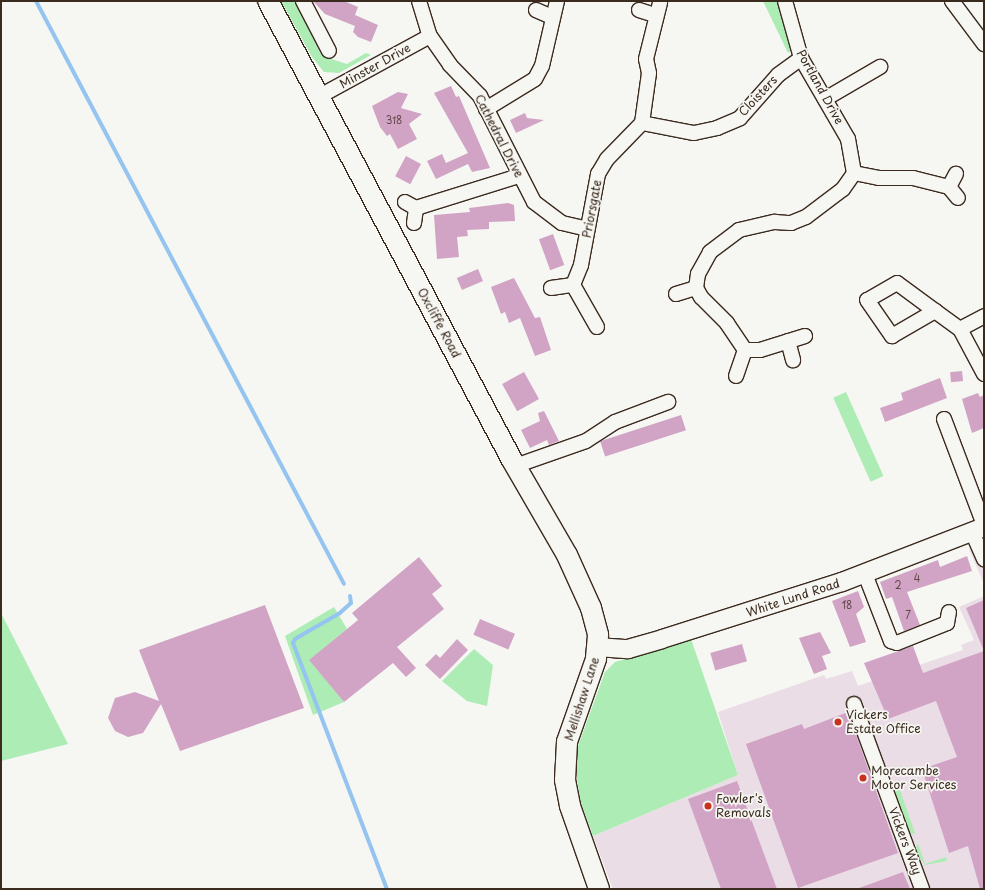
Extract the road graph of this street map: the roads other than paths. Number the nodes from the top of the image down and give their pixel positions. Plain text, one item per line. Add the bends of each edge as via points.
1 (268, 1) edge
2 (303, 1) edge
3 (419, 1) edge
4 (557, 1) edge
5 (785, 1) edge
6 (952, 1) edge
7 (536, 10) dead end
8 (639, 10) dead end
9 (552, 17) junction
10 (430, 36) junction
11 (327, 42) dead end
12 (984, 44) edge
13 (801, 58) junction
14 (883, 63) dead end
15 (320, 96) junction
16 (825, 99) junction
17 (486, 109) junction
18 (642, 123) junction
19 (854, 173) junction
20 (956, 174) dead end
21 (519, 176) junction
22 (414, 223) dead end
23 (587, 229) junction
24 (573, 285) junction
25 (551, 288) dead end
26 (696, 288) junction
27 (676, 294) dead end
28 (935, 311) dead end
29 (984, 316) edge
30 (597, 320) dead end
31 (960, 329) junction
32 (805, 336) dead end
33 (788, 341) junction
34 (745, 350) junction
35 (793, 360) dead end
36 (734, 371) dead end
37 (984, 374) edge
38 (668, 402) dead end
39 (943, 417) dead end
40 (515, 466) junction
41 (980, 528) edge
42 (984, 559) edge
43 (865, 574) junction
44 (949, 612) dead end
45 (597, 648) junction
46 (854, 704) dead end
47 (600, 889) edge
48 (922, 889) edge

1 - 15 main road, Oxcliffe Road
2 - 11 street
3 - 10 street, Cathedral Drive
4 - 9 street
5 - 13 street, Portland Drive
6 - 12 street
7 - 9 street
8 - 18 street via 657,9 646,59 649,73
9 - 17 street via 542,66 535,79
10 - 15 street, Minster Drive
10 - 17 street, Cathedral Drive via 450,65 471,83
13 - 16 street, Portland Drive
13 - 18 street, Cloisters via 778,75 740,118 717,128 694,133
14 - 16 street
15 - 40 main road, Oxcliffe Road
16 - 19 street, Portland Drive via 848,139
17 - 21 street, Cathedral Drive
18 - 23 street, Priorsgate via 607,159 598,174
19 - 20 street via 879,178 913,178 953,192
19 - 26 street via 843,189 806,217 791,223 775,222 739,230 724,240 702,262
21 - 22 street via 410,205
21 - 23 street, Cathedral Drive via 534,202 546,213 562,223
23 - 24 street, Priorsgate via 581,265
24 - 25 street
24 - 30 street
26 - 27 street
26 - 34 street
28 - 31 street
29 - 31 street
31 - 37 street
32 - 33 street
33 - 34 street via 760,350
33 - 35 street
34 - 36 street
38 - 40 street via 615,422 586,441
39 - 41 street
40 - 45 main road, Oxcliffe Road via 568,555 595,621
41 - 42 street
41 - 43 street, White Lund Road
43 - 44 street via 891,641 897,643 947,623
43 - 45 street, White Lund Road via 628,649
45 - 47 main road, Mellishaw Lane via 593,673 572,725 564,759 570,806
46 - 48 street, Vickers Way

